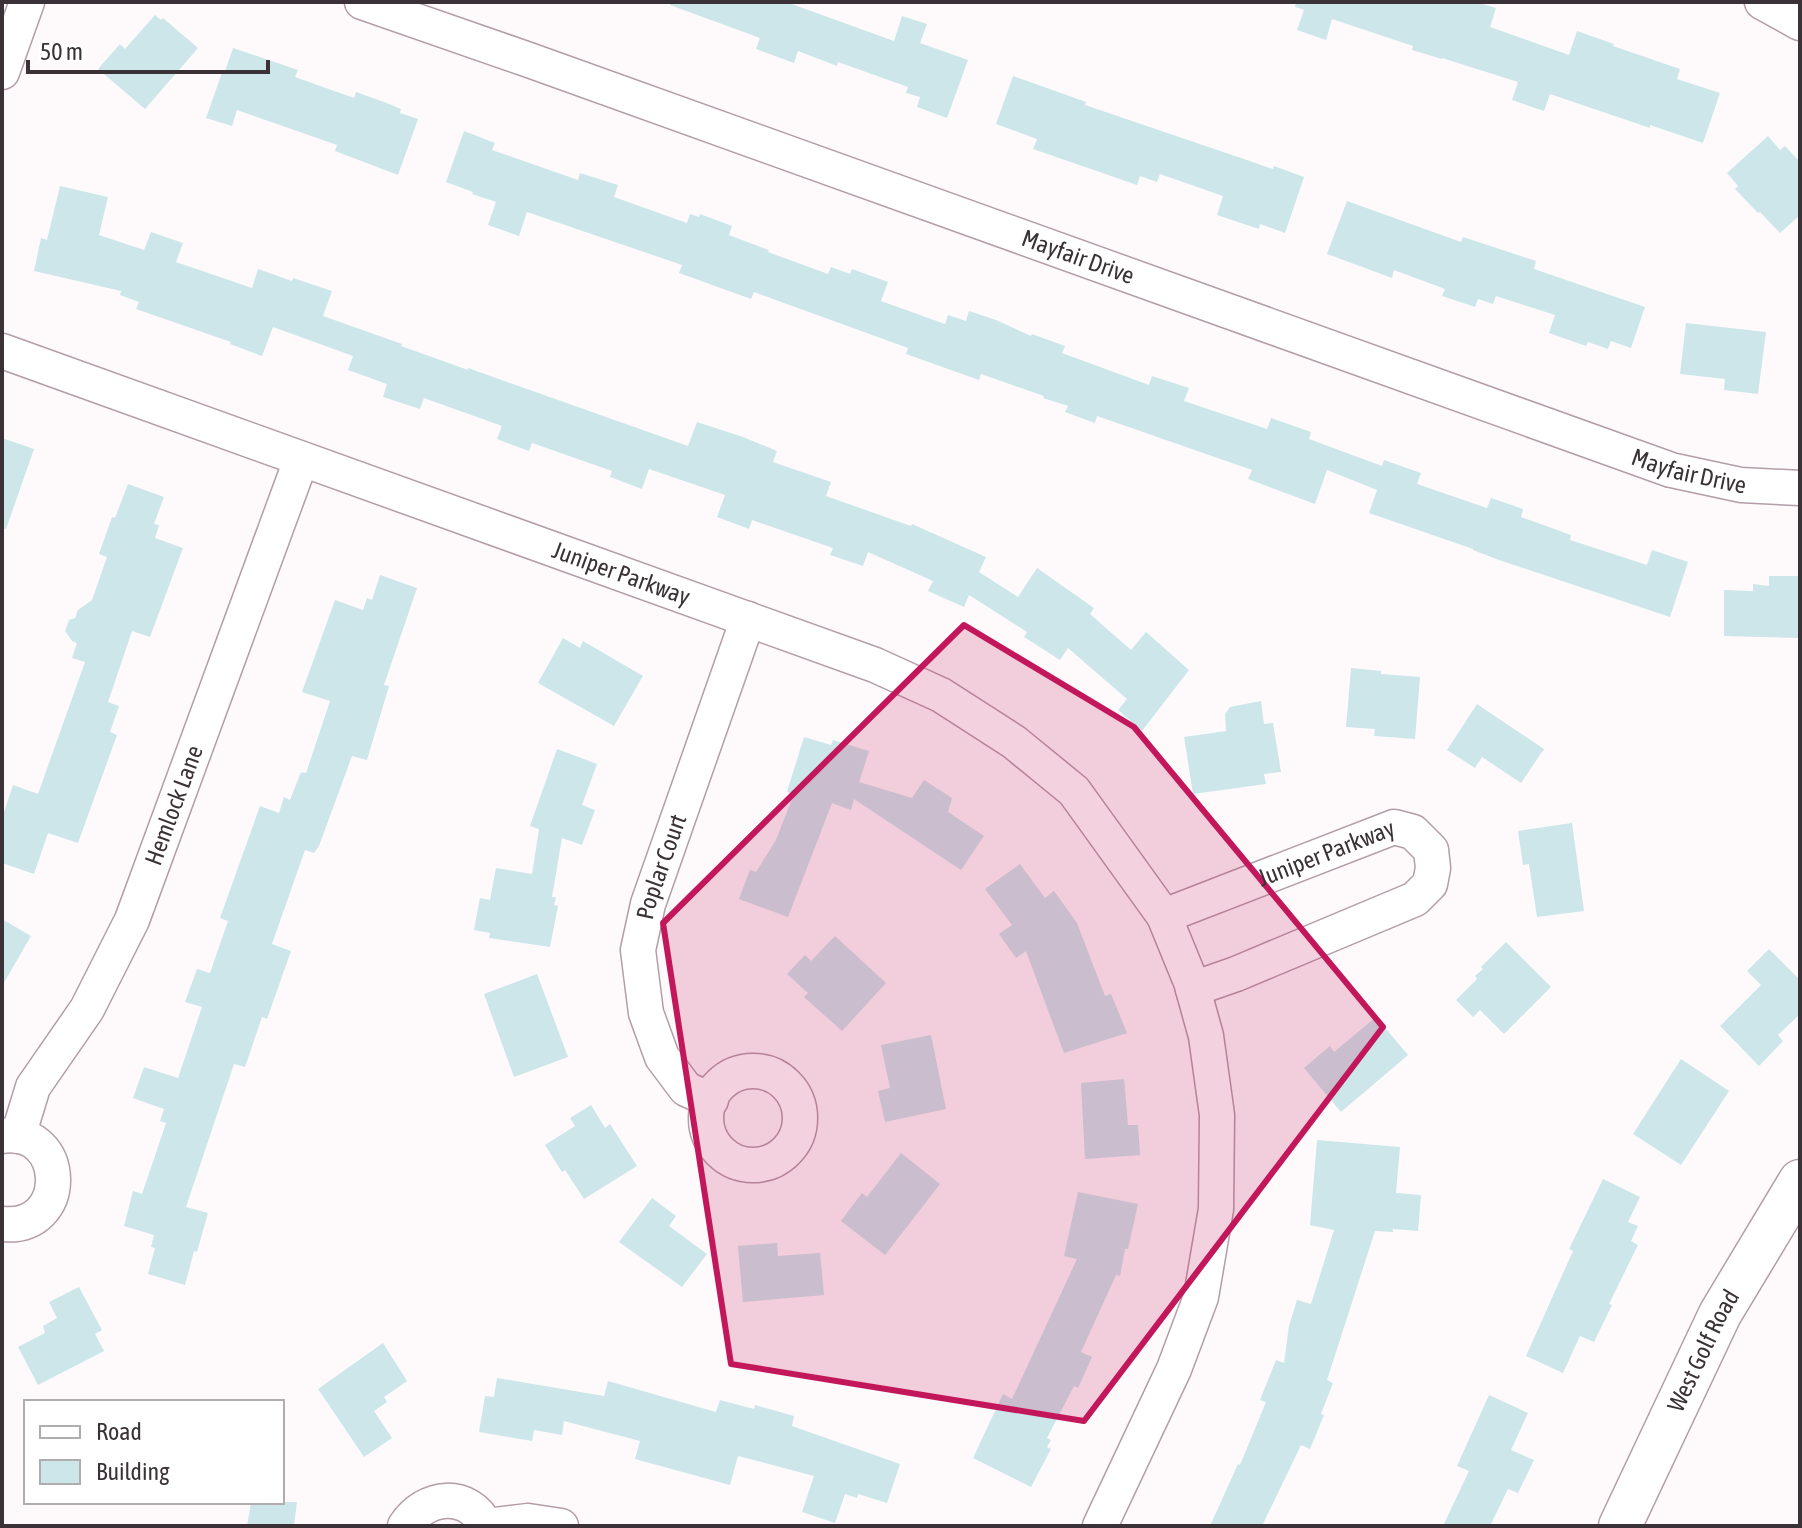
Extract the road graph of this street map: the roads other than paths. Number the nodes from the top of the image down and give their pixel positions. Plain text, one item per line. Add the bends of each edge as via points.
1 (27, 2) edge
2 (362, 2) edge
3 (1765, 3) edge
4 (1800, 23) edge
5 (2, 72) edge
6 (2, 351) edge
7 (301, 460) junction
8 (1800, 488) edge
9 (748, 619) junction
10 (1164, 916) junction
11 (1193, 989) junction
12 (711, 1100) dead end
13 (10, 1136) edge
14 (1800, 1181) edge
15 (2, 1224) edge
16 (405, 1526) edge
17 (486, 1526) edge
18 (561, 1526) edge
19 (1100, 1526) edge
20 (1620, 1526) edge

1 - 5 street
2 - 8 street, Mayfair Drive via 1671,470 1741,485
3 - 4 street
6 - 7 street, Juniper Parkway
7 - 9 street, Juniper Parkway
7 - 13 street, Hemlock Lane via 132,920 87,1009 33,1087
9 - 10 street, Juniper Parkway via 941,695 1014,742 1074,791
9 - 12 street, Poplar Court via 648,904 638,950 646,1013 662,1057 686,1089
10 - 11 street, Juniper Parkway
10 - 11 street, Juniper Parkway via 1394,827 1413,832 1431,850 1430,884 1415,899
11 - 19 street, Juniper Parkway via 1217,1115 1216,1209 1201,1297 1174,1369
13 - 15 street, Hemlock Lane via 35,1143 46,1154 54,1182 51,1196 34,1218
14 - 20 street, West Golf Road via 1720,1314
16 - 17 street via 415,1512 442,1501 471,1508
17 - 18 street via 528,1521

